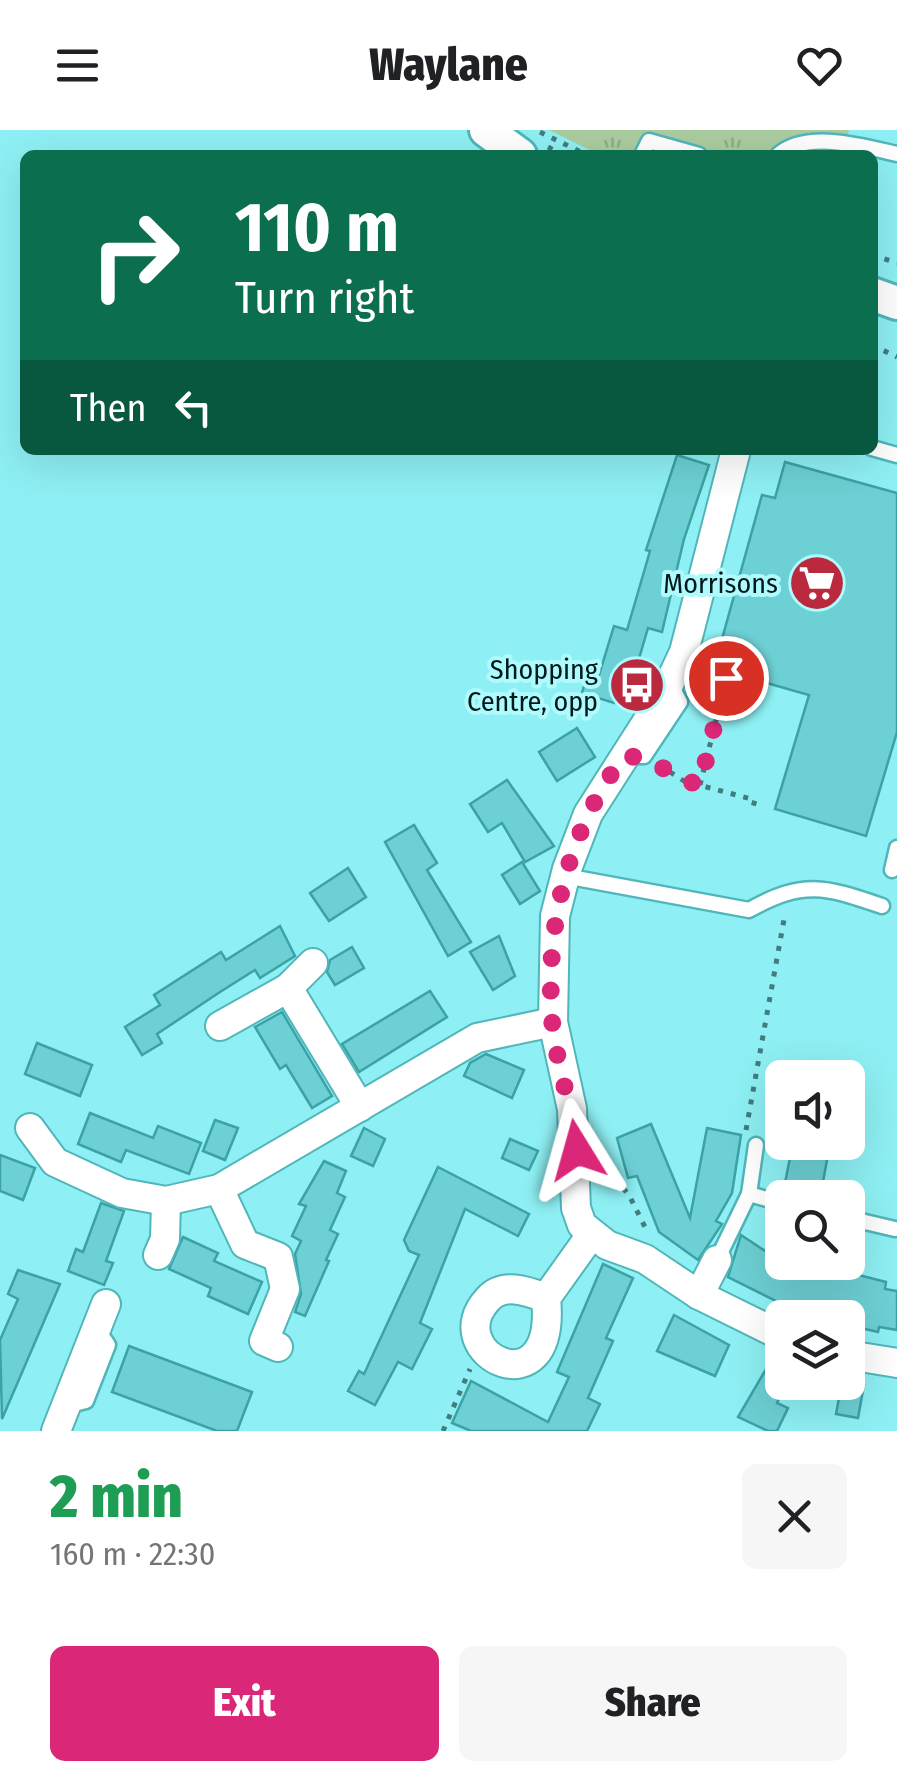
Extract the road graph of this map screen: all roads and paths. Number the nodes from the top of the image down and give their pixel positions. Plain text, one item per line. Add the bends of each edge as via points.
1 (486, 130) edge
2 (536, 130) edge
3 (513, 150) edge
4 (577, 150) edge
5 (644, 150) edge
6 (682, 150) edge
7 (786, 150) edge
8 (897, 154) edge
9 (735, 455) edge
10 (713, 655) dead end
11 (634, 756) junction
12 (700, 785) junction
13 (752, 806) dead end
14 (897, 848) edge
15 (892, 870) dead end
16 (565, 876) junction
17 (788, 894) junction
18 (882, 906) dead end
19 (313, 963) dead end
20 (288, 988) junction
21 (552, 1022) junction
22 (220, 1026) dead end
23 (360, 1107) junction
24 (30, 1128) dead end
25 (756, 1145) joint
26 (577, 1150) junction
27 (219, 1189) junction
28 (748, 1194) junction
29 (765, 1199) edge
30 (166, 1201) junction
31 (865, 1222) edge
32 (896, 1229) edge
33 (591, 1235) junction
34 (158, 1255) dead end
35 (645, 1259) junction
36 (717, 1260) joint
37 (699, 1295) junction
38 (546, 1298) junction
39 (101, 1316) dead end
40 (765, 1328) edge
41 (278, 1347) dead end
42 (481, 1348) junction
43 (865, 1358) edge
44 (897, 1364) edge
45 (61, 1419) edge
46 (443, 1431) edge

1 - 3 street
2 - 4 path
5 - 6 lane via 649,141
7 - 8 lane via 827,137
9 - 11 street via 684,652
10 - 12 path via 708,674 727,675
11 - 12 path via 683,784
11 - 16 street via 588,814
12 - 13 path via 755,800
14 - 15 lane
16 - 17 lane via 749,910
16 - 21 street via 556,916
17 - 18 lane via 822,885
17 - 25 path via 744,1140
19 - 20 street
20 - 22 street
20 - 23 street
21 - 23 street via 478,1038
21 - 26 street
23 - 27 street
24 - 30 street via 55,1162 122,1193
25 - 28 lane
26 - 33 street via 576,1208
26 - 35 path via 593,1147 630,1197 654,1245
27 - 30 street
27 - 41 street via 245,1244 278,1257 286,1290 264,1342
28 - 29 lane
28 - 36 lane
30 - 34 street
31 - 32 lane
33 - 35 street
33 - 38 street
35 - 37 street
36 - 37 street
37 - 40 street
38 - 42 street via 520,1288 493,1293 472,1329
38 - 42 street via 543,1349 529,1362 495,1360
39 - 45 street
42 - 46 path
43 - 44 street

